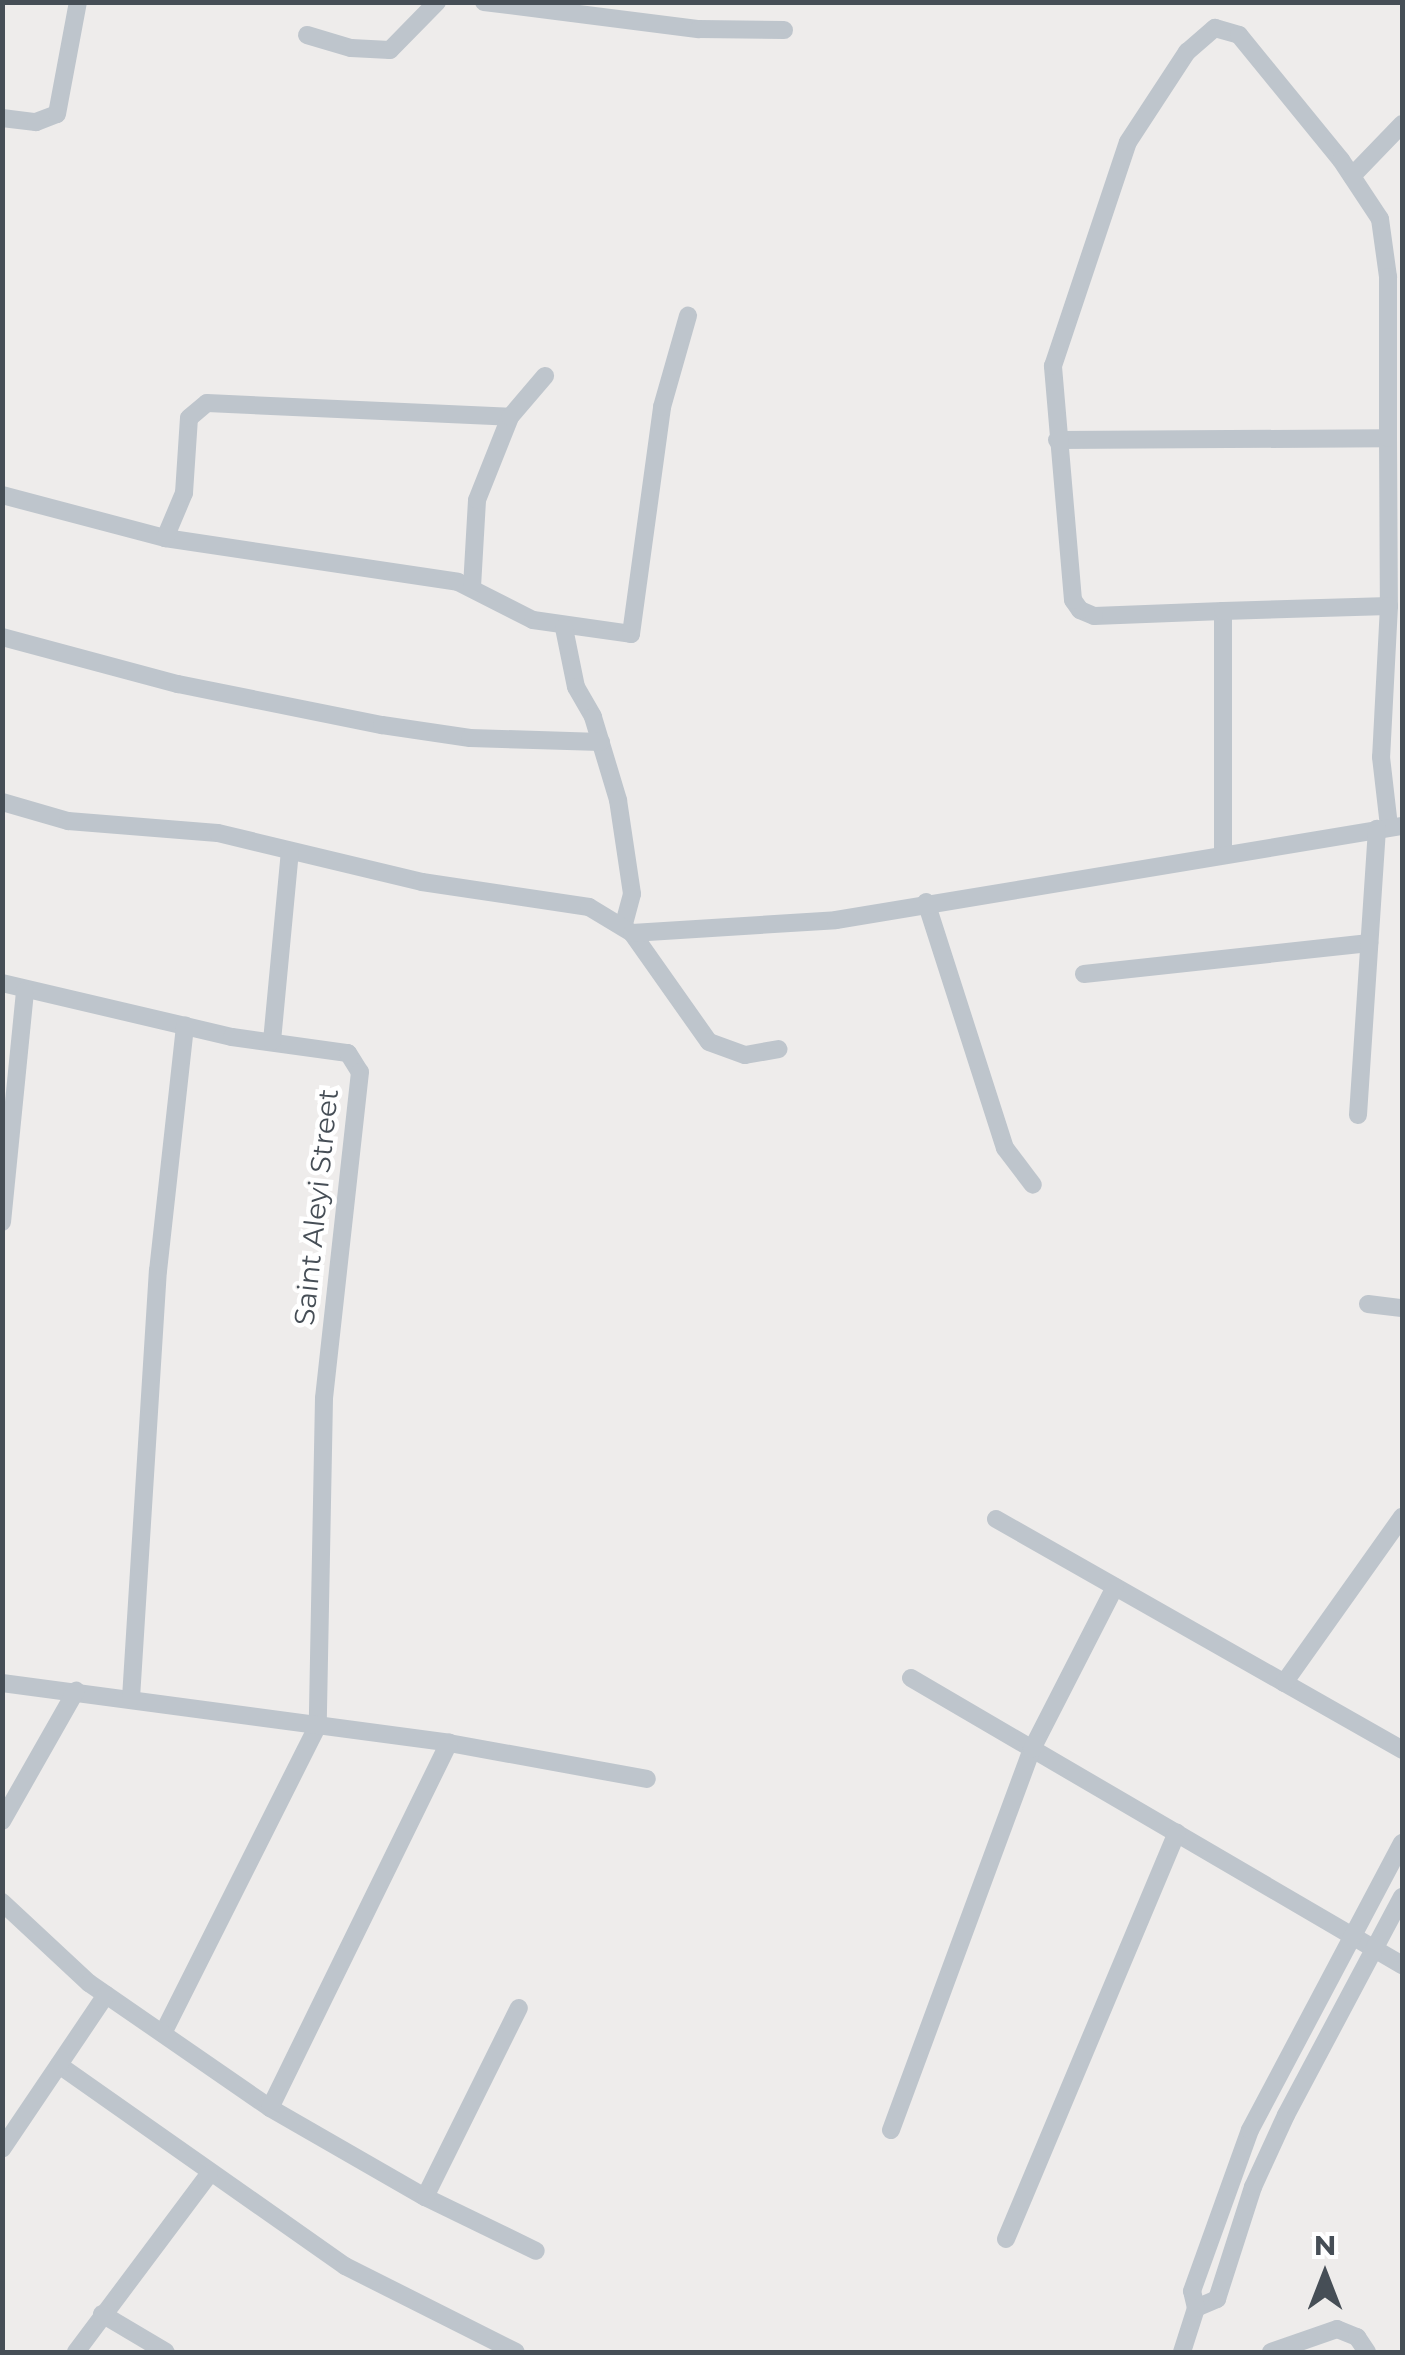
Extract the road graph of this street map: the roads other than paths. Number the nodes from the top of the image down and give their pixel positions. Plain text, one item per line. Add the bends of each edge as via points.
1 (78, 2) edge
2 (437, 2) edge
3 (484, 2) edge
4 (784, 30) dead end
5 (307, 35) dead end
6 (2, 118) edge
7 (1402, 124) edge
8 (1352, 176) junction
9 (688, 316) dead end
10 (545, 376) dead end
11 (510, 417) junction
12 (1388, 438) junction
13 (1057, 440) junction
14 (2, 495) edge
15 (164, 538) junction
16 (472, 587) junction
17 (1389, 606) junction
18 (1224, 612) junction
19 (564, 628) junction
20 (2, 637) edge
21 (601, 742) junction
22 (2, 802) edge
23 (1390, 827) edge
24 (290, 851) junction
25 (1224, 855) junction
26 (926, 902) junction
27 (628, 929) junction
28 (1369, 943) junction
29 (1084, 974) dead end
30 (2, 983) edge
31 (25, 990) junction
32 (185, 1025) junction
33 (272, 1041) junction
34 (778, 1049) dead end
35 (1358, 1116) dead end
36 (1033, 1185) dead end
37 (2, 1222) edge
38 (1368, 1304) dead end
39 (1402, 1308) edge
40 (1402, 1516) edge
41 (996, 1519) dead end
42 (1115, 1586) junction
43 (911, 1678) dead end
44 (1284, 1682) junction
45 (2, 1683) edge
46 (76, 1691) junction
47 (131, 1698) junction
48 (318, 1725) junction
49 (449, 1743) junction
50 (1032, 1749) junction
51 (1402, 1750) edge
52 (647, 1778) dead end
53 (2, 1821) edge
54 (1177, 1833) junction
55 (1402, 1843) edge
56 (1402, 1897) edge
57 (2, 1902) edge
58 (1352, 1936) junction
59 (1374, 1949) junction
60 (1402, 1964) edge
61 (106, 1995) junction
62 (519, 2008) dead end
63 (164, 2032) junction
64 (59, 2065) junction
65 (1264, 2101) junction
66 (270, 2108) junction
67 (2, 2113) edge
68 (1286, 2115) junction
69 (17, 2127) junction
70 (891, 2130) dead end
71 (2, 2149) edge
72 (209, 2174) junction
73 (425, 2197) junction
74 (1006, 2239) dead end
75 (536, 2250) dead end
76 (1196, 2308) junction
77 (102, 2314) junction
78 (76, 2352) edge
79 (166, 2352) edge
80 (516, 2352) edge
81 (1182, 2352) edge
82 (1271, 2352) edge
83 (1367, 2352) edge

1 - 6 street via 57,114 36,122
2 - 5 street via 390,50
3 - 4 street via 700,29
7 - 8 street
8 - 12 street via 1380,219 1385,247
8 - 13 street via 1239,36 1215,28 1201,36 1128,142 1116,175 1060,333 1053,366
9 - 19 street via 662,407 630,634
10 - 11 street
11 - 15 street via 207,403 189,418 184,493
11 - 16 street via 478,500
12 - 13 street
12 - 17 street
13 - 18 street via 1073,600 1080,610 1094,616
14 - 15 street
15 - 16 street
16 - 19 street via 533,620
17 - 18 street
17 - 23 street via 1381,756
18 - 25 street
19 - 21 street via 576,687
20 - 21 street via 178,684 382,725 470,738
21 - 27 street via 618,800 632,894
22 - 24 street via 68,821 218,834
23 - 25 street
23 - 28 street
24 - 27 street via 422,882 589,907
24 - 33 street
25 - 26 street
26 - 27 street via 836,920
26 - 36 street via 1006,1148
27 - 34 street via 709,1042 745,1055
28 - 29 street
28 - 35 street
30 - 31 street, Saint Aleyi Street
31 - 32 street, Saint Aleyi Street
31 - 37 street
32 - 33 street, Saint Aleyi Street
32 - 47 street via 158,1271
33 - 48 street, Saint Aleyi Street via 348,1053 360,1072 324,1398
38 - 39 street
40 - 44 street
41 - 42 street
42 - 44 street
42 - 50 street
43 - 50 street
44 - 51 street
45 - 46 street via 47,1694
46 - 47 street
46 - 53 street
47 - 48 street
48 - 49 street
48 - 63 street
49 - 52 street
49 - 66 street
50 - 54 street
50 - 70 street
54 - 58 street
54 - 74 street
55 - 58 street
56 - 59 street
57 - 61 street
58 - 59 street
58 - 65 street
59 - 60 street
59 - 68 street
61 - 63 street
61 - 64 street
62 - 73 street
63 - 66 street
64 - 69 street
64 - 72 street
65 - 68 street
65 - 76 street via 1209,2235 1192,2291
66 - 73 street
67 - 69 street
68 - 76 street via 1253,2187 1217,2300
69 - 71 street
72 - 77 street
72 - 80 street via 345,2266
73 - 75 street
76 - 81 street
77 - 78 street
77 - 79 street
82 - 83 street via 1337,2329 1357,2337

